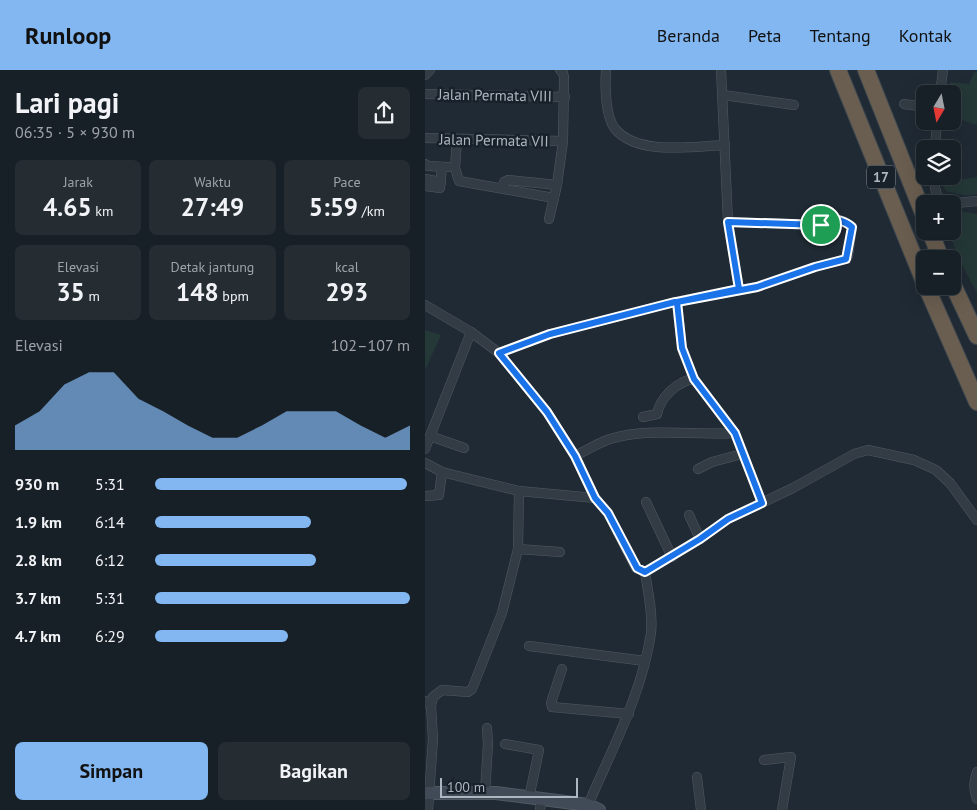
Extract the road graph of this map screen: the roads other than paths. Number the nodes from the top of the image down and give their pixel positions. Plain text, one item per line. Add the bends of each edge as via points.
1 (430, 70) edge
2 (560, 70) edge
3 (606, 70) edge
4 (721, 70) edge
5 (838, 70) edge
6 (866, 70) edge
7 (943, 70) edge
8 (425, 75) edge
9 (941, 85) edge
10 (425, 94) edge
11 (723, 95) junction
12 (565, 97) junction
13 (904, 104) dead end
14 (794, 105) dead end
15 (916, 106) edge
16 (425, 138) edge
17 (457, 139) junction
18 (563, 141) junction
19 (725, 145) junction
20 (425, 164) edge
21 (442, 167) junction
22 (455, 168) junction
23 (425, 179) edge
24 (441, 185) junction
25 (557, 185) junction
26 (935, 185) edge
27 (425, 186) edge
28 (502, 188) junction
29 (916, 195) edge
30 (554, 198) junction
31 (977, 201) edge
32 (549, 218) dead end
33 (728, 222) junction
34 (916, 263) edge
35 (739, 289) junction
36 (929, 295) edge
37 (958, 295) edge
38 (677, 302) junction
39 (425, 305) edge
40 (471, 332) junction
41 (977, 336) edge
42 (499, 353) junction
43 (694, 379) junction
44 (977, 402) edge
45 (643, 418) dead end
46 (735, 433) junction
47 (430, 436) junction
48 (464, 448) dead end
49 (425, 449) edge
50 (743, 454) junction
51 (575, 456) junction
52 (425, 462) edge
53 (698, 469) dead end
54 (442, 472) junction
55 (519, 491) junction
56 (425, 496) edge
57 (595, 498) junction
58 (646, 502) dead end
59 (762, 503) junction
60 (689, 515) dead end
61 (977, 520) edge
62 (700, 539) junction
63 (518, 548) junction
64 (560, 552) dead end
65 (672, 556) junction
66 (645, 572) junction
67 (529, 646) dead end
68 (645, 661) junction
69 (562, 668) dead end
70 (428, 704) edge
71 (629, 714) junction
72 (487, 728) dead end
73 (505, 744) dead end
74 (764, 760) dead end
75 (977, 772) edge
76 (697, 777) dead end
77 (427, 793) edge
78 (485, 793) junction
79 (977, 799) edge
80 (537, 802) edge
81 (593, 808) edge
82 (428, 810) edge
83 (701, 810) edge
84 (782, 810) edge

1 - 8 street
2 - 12 street via 564,77
3 - 19 street via 606,104 615,129 623,136 660,148
4 - 11 street
5 - 34 highway, 17
6 - 29 highway, 17
7 - 9 street
10 - 12 street, Jalan Permata VIII
11 - 14 street
11 - 19 street
12 - 18 street
13 - 15 street
16 - 17 street, Jalan Permata VII
17 - 18 street, Jalan Permata VII
17 - 22 street
18 - 25 street
19 - 33 street
20 - 21 street
21 - 22 street
21 - 24 street
22 - 28 street via 461,182
23 - 24 street
24 - 27 street
25 - 28 street via 508,180
25 - 30 street
26 - 31 street via 939,201
28 - 30 street
30 - 32 street
33 - 35 street
33 - 35 street via 821,225 830,219 852,227 846,259 757,287
35 - 38 street
36 - 44 highway, 17
37 - 41 highway
38 - 42 street via 550,334
38 - 43 street via 682,348
39 - 40 street
40 - 42 street
40 - 47 street
42 - 51 street via 547,412
43 - 45 street via 676,385 659,403 657,414
43 - 46 street
46 - 50 street
46 - 51 street via 626,435 597,444
47 - 48 street
47 - 49 street
50 - 53 street
50 - 59 street
51 - 57 street
52 - 54 street
54 - 55 street
54 - 56 street via 439,495
55 - 57 street
55 - 63 street
57 - 66 street via 608,513 637,568
58 - 65 street
59 - 61 street via 854,454 868,450 914,460 936,470 950,483
59 - 62 street via 728,519
60 - 62 street
62 - 65 street
63 - 64 street
63 - 70 street via 502,613 472,689 468,692 442,690
65 - 66 street
66 - 68 street via 651,613
67 - 68 street
68 - 71 street
69 - 71 street via 552,707
70 - 77 street via 433,739
71 - 81 street via 619,733
72 - 78 street
73 - 80 street via 539,750
74 - 84 street via 791,757
75 - 79 street via 974,782
76 - 83 street
77 - 78 street
77 - 82 street
78 - 80 street via 510,794
80 - 81 street

